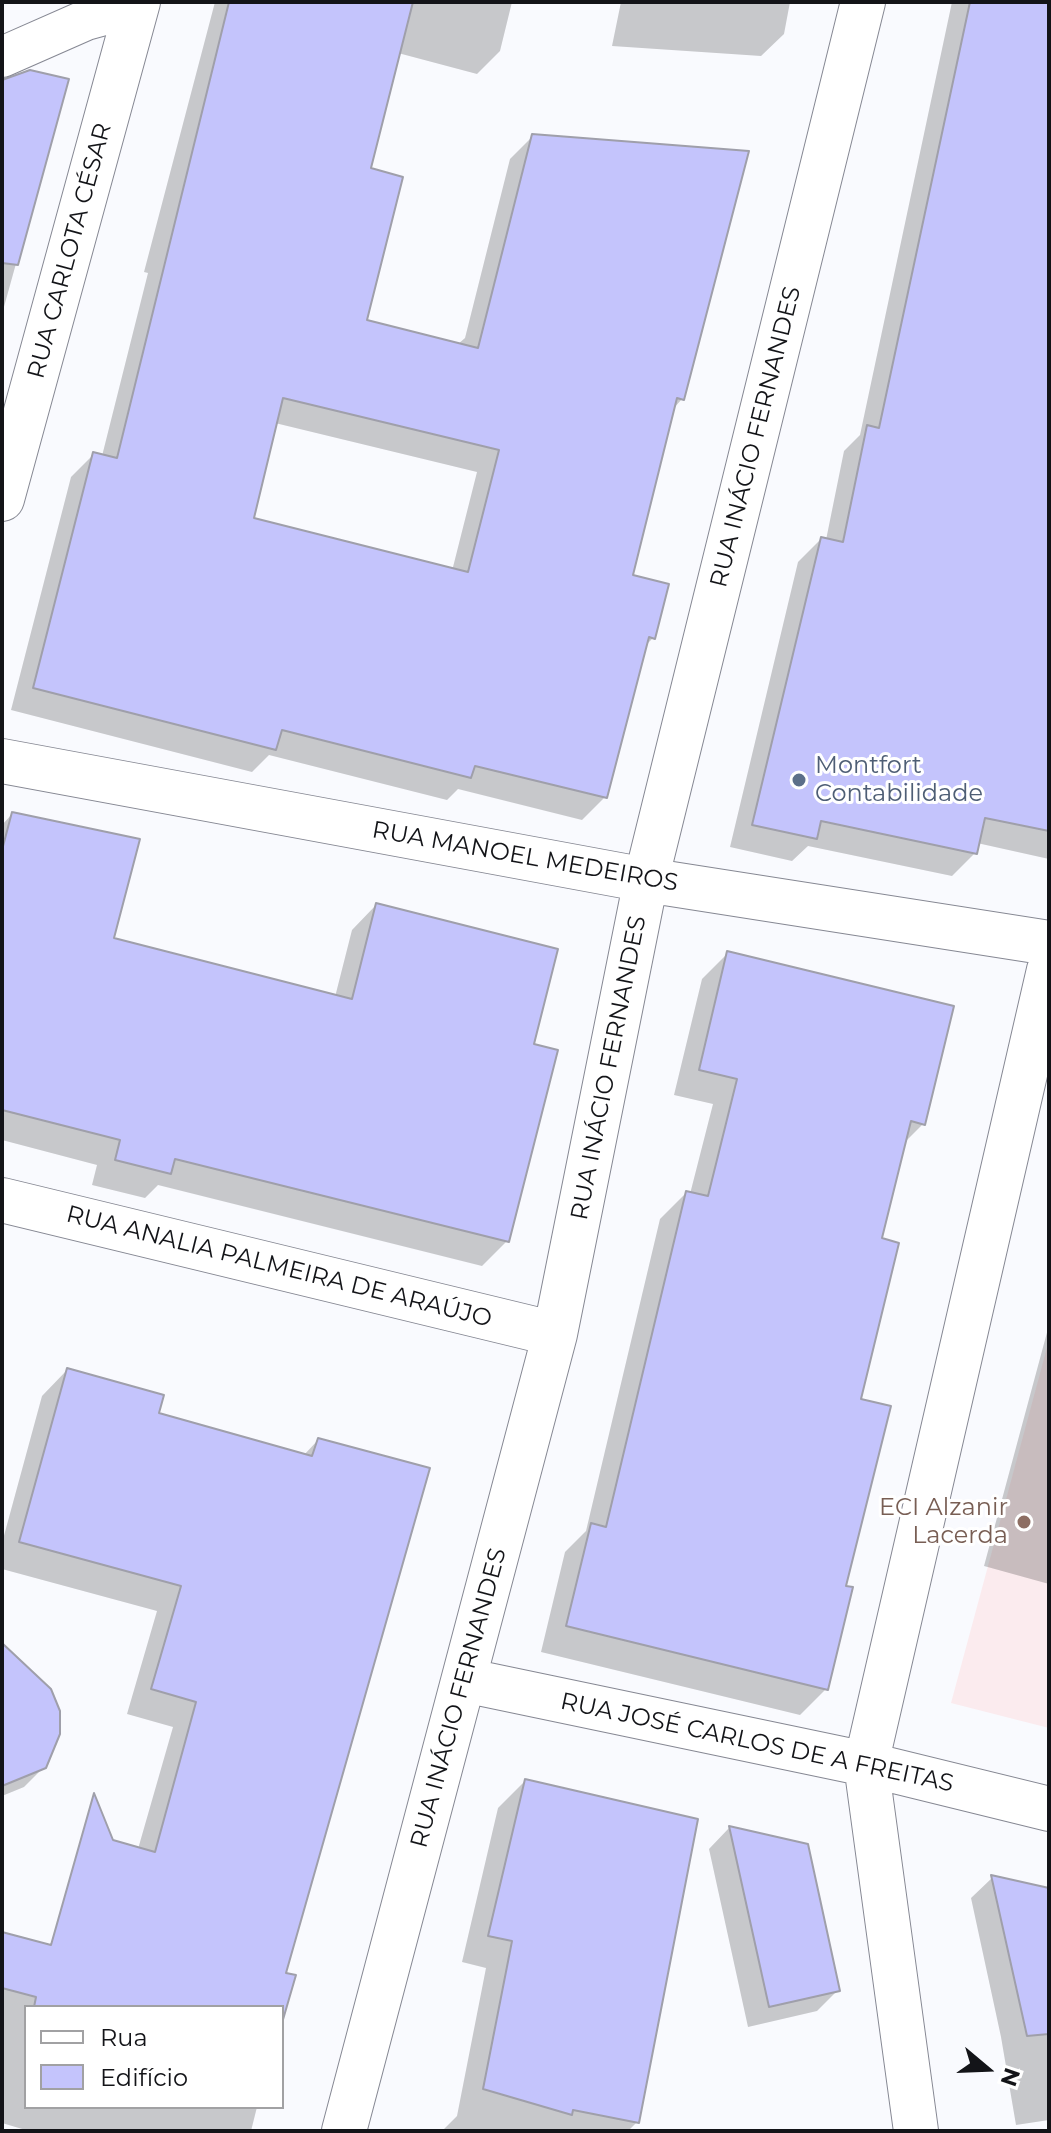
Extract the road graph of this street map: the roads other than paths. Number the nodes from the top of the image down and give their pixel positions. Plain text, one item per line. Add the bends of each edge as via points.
1 (863, 2) edge
2 (138, 4) edge
3 (2, 57) edge
4 (2, 499) edge
5 (2, 761) edge
6 (646, 880) junction
7 (1049, 943) edge
8 (1049, 970) edge
9 (2, 1200) edge
10 (555, 1334) junction
11 (464, 1680) junction
12 (866, 1764) junction
13 (1049, 1809) edge
14 (344, 2131) edge
15 (916, 2131) edge

1 - 6 street, RUA INÁCIO FERNANDES
2 - 3 lane
2 - 4 street, RUA CARLOTA CÉSAR
5 - 6 street, RUA MANOEL MEDEIROS
6 - 7 street, RUA MANOEL MEDEIROS
6 - 10 street, RUA INÁCIO FERNANDES
8 - 12 street
9 - 10 street, RUA ANALIA PALMEIRA DE ARAÚJO
10 - 11 street, RUA INÁCIO FERNANDES
11 - 12 street, RUA JOSÉ CARLOS DE A FREITAS
11 - 14 street, RUA INÁCIO FERNANDES
12 - 13 street, RUA JOSÉ CARLOS DE A FREITAS
12 - 15 street

